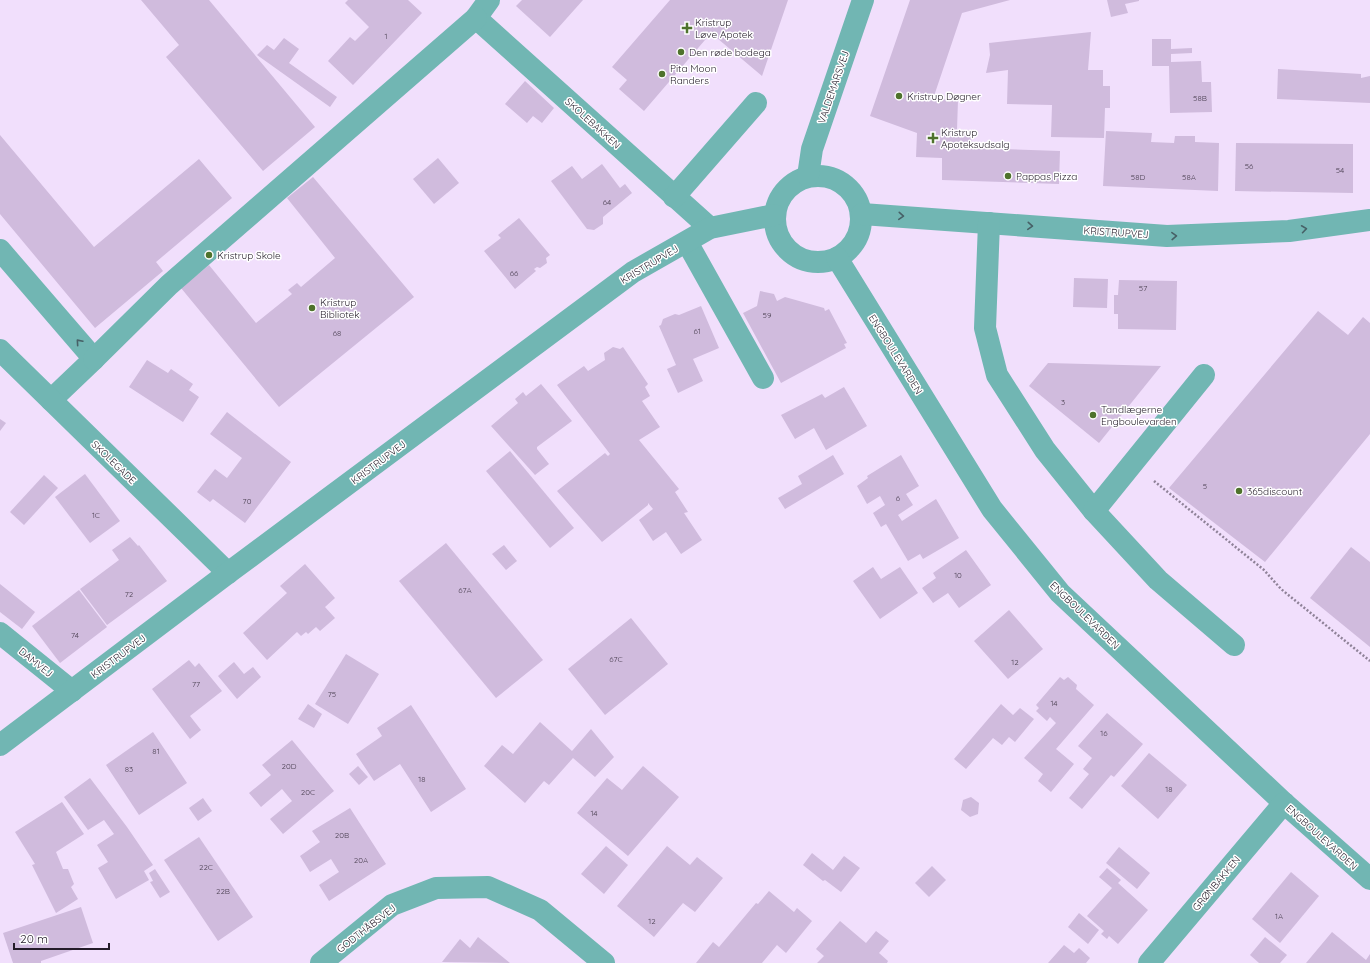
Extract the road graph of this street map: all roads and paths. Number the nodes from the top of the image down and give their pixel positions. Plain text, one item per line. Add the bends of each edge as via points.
1 (489, 0) edge
2 (863, 0) edge
3 (476, 18) junction
4 (756, 103) dead end
5 (808, 176) junction
6 (674, 197) junction
7 (862, 214) junction
8 (774, 215) junction
9 (1370, 220) edge
10 (989, 222) junction
11 (710, 228) junction
12 (687, 242) junction
13 (0, 250) edge
14 (837, 258) junction
15 (0, 350) edge
16 (94, 359) junction
17 (1204, 375) dead end
18 (763, 378) dead end
19 (51, 400) junction
20 (1132, 463) junction
21 (1094, 511) junction
22 (228, 573) junction
23 (0, 633) edge
24 (1234, 646) dead end
25 (1370, 662) edge
26 (72, 691) junction
27 (0, 745) edge
28 (1284, 803) junction
29 (1370, 879) edge
30 (321, 963) edge
31 (604, 963) edge
32 (1149, 963) edge

1 - 3 street
2 - 5 street, VALDEMARSVEJ via 812,149
3 - 6 street, SKOLEBAKKEN
3 - 16 street via 169,285
4 - 6 street
5 - 7 street via 826,176 843,183 859,202
5 - 8 street via 785,190
6 - 11 street, SKOLEBAKKEN
7 -> 10 street, KRISTRUPVEJ
7 - 14 street via 857,240
8 - 11 street, KRISTRUPVEJ
8 - 14 street via 775,228 780,240 799,258 812,262 825,262
10 -> 9 street, KRISTRUPVEJ via 1167,236 1289,231
10 - 21 street via 985,328 997,375 1045,450
11 - 12 street, KRISTRUPVEJ
12 - 18 street
12 - 22 street, KRISTRUPVEJ via 633,272
16 -> 13 street
14 - 28 street, ENGBOULEVARDEN via 992,509 1060,593
15 - 19 street, SKOLEGADE
16 - 19 street
17 - 20 street
19 - 22 street, SKOLEGADE
20 - 21 street
20 - 25 path via 1264,570 1281,589
21 - 24 street via 1158,580
22 - 26 street, KRISTRUPVEJ
23 - 26 street, DAMVEJ
26 - 27 street, KRISTRUPVEJ
28 - 29 street, ENGBOULEVARDEN
28 - 32 street, GRØNBAKKEN
30 - 31 street, GODTHÅBSVEJ via 392,905 436,888 488,887 540,910

